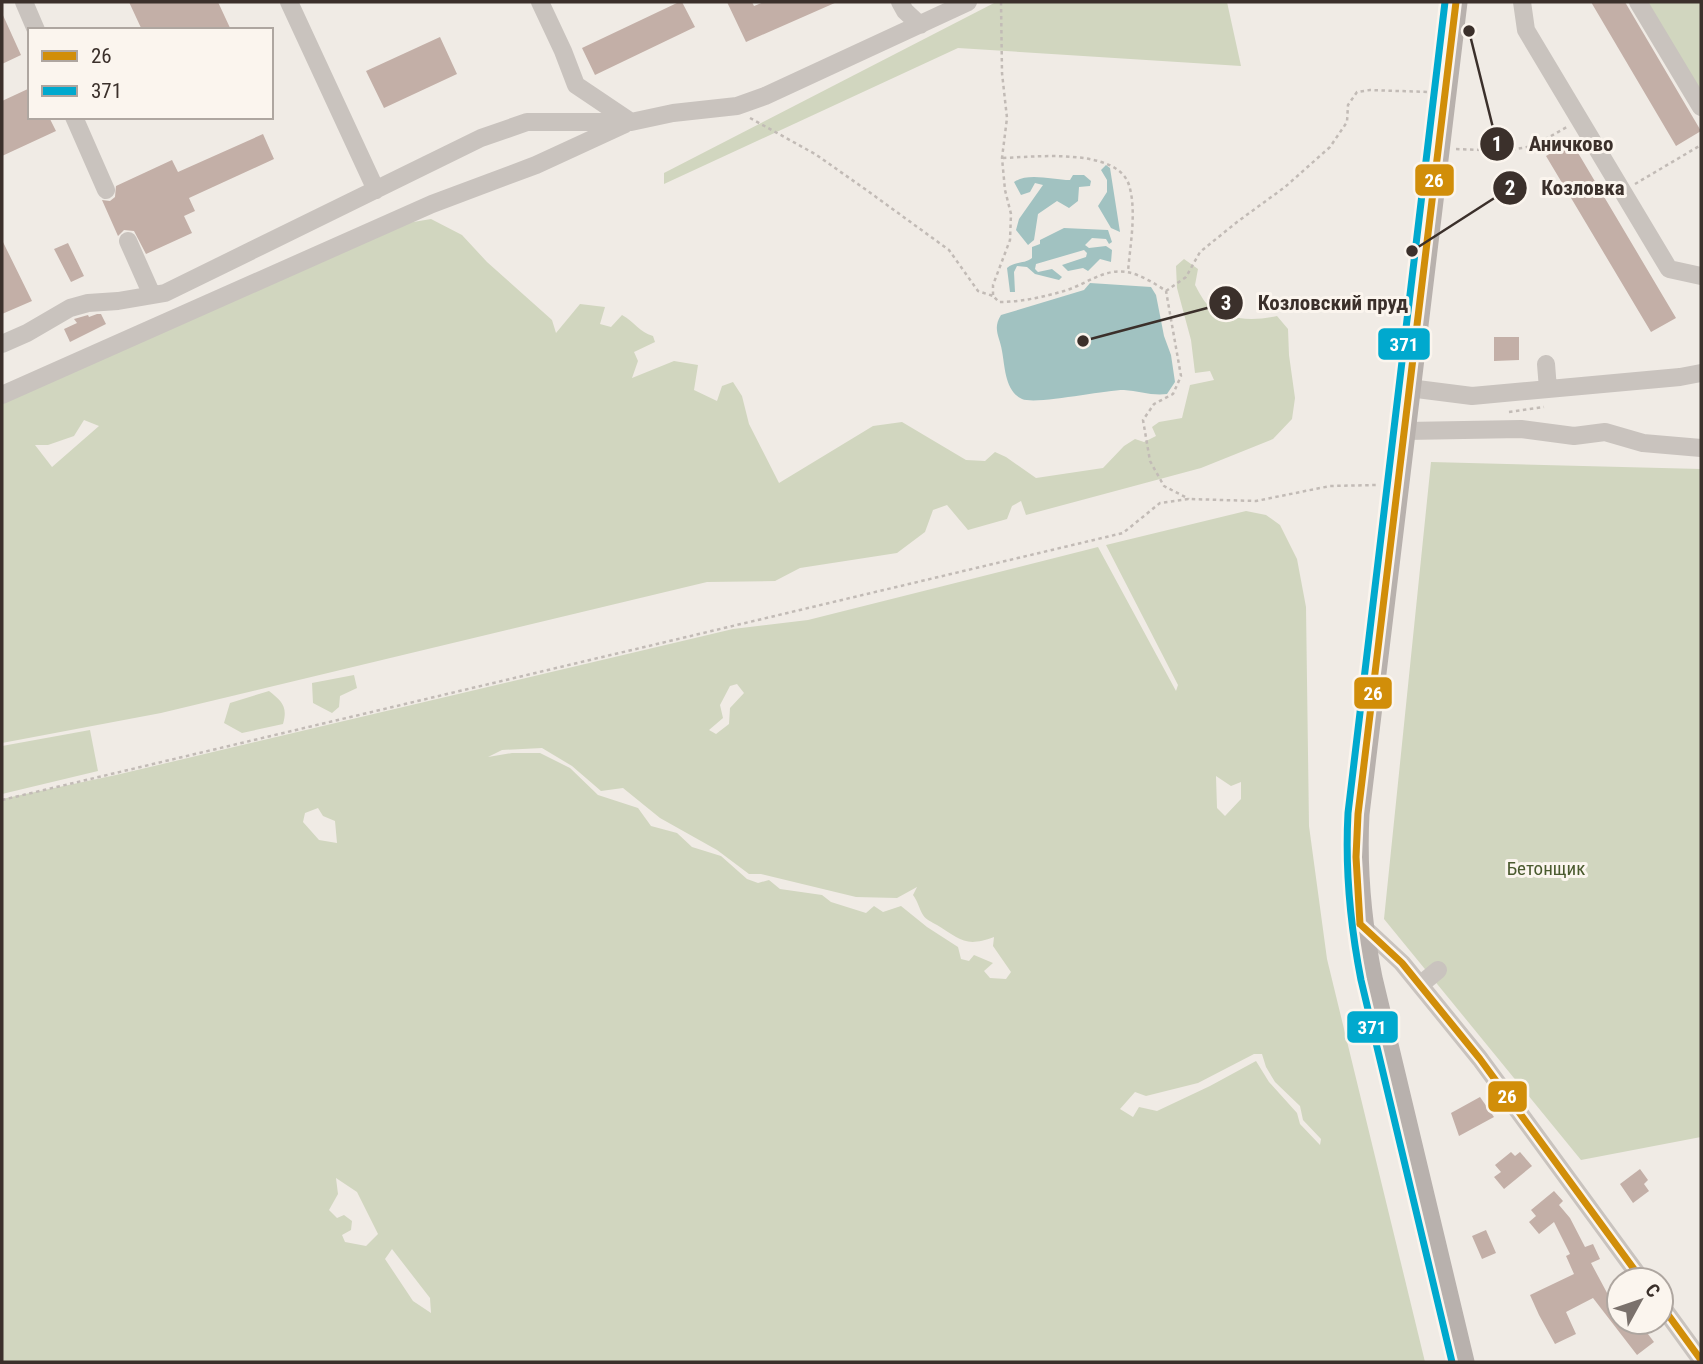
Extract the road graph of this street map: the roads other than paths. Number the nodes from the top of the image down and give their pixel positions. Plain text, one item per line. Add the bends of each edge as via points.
1 (24, 2) edge
2 (289, 2) edge
3 (540, 2) edge
4 (900, 2) edge
5 (968, 2) edge
6 (1456, 2) edge
7 (1522, 2) edge
8 (1638, 2) edge
9 (920, 25) junction
10 (35, 28) edge
11 (1701, 107) edge
12 (75, 119) edge
13 (631, 122) junction
14 (106, 190) dead end
15 (376, 190) junction
16 (128, 241) dead end
17 (1701, 276) edge
18 (152, 295) junction
19 (2, 344) edge
20 (1546, 365) dead end
21 (1701, 373) edge
22 (1409, 388) junction
23 (1548, 389) junction
24 (2, 395) edge
25 (1405, 431) junction
26 (1701, 448) edge
27 (1360, 924) junction
28 (1438, 970) dead end
29 (1371, 978) junction
30 (1419, 983) junction
31 (1632, 1266) edge
32 (1675, 1324) edge
33 (1701, 1360) edge
34 (1464, 1362) edge

1 - 10 street
2 - 15 street
3 - 13 street via 576,85
4 - 9 street
5 - 9 street
6 - 22 main road
7 - 17 street via 1526,30 1669,269
8 - 11 street
9 - 13 street via 737,106
12 - 14 street
13 - 15 street via 527,122 481,138
13 - 24 street via 537,165 432,204
15 - 18 street via 165,293
16 - 18 street
18 - 19 street via 70,308
20 - 23 street
21 - 23 street
22 - 23 street via 1472,396
22 - 25 main road
25 - 26 street via 1521,429 1574,436 1605,432 1643,443
25 - 27 main road via 1358,814
27 - 29 main road
27 - 30 street
28 - 30 street
29 - 30 street via 1382,966 1392,966
29 - 34 main road
30 - 31 street
32 - 33 street

